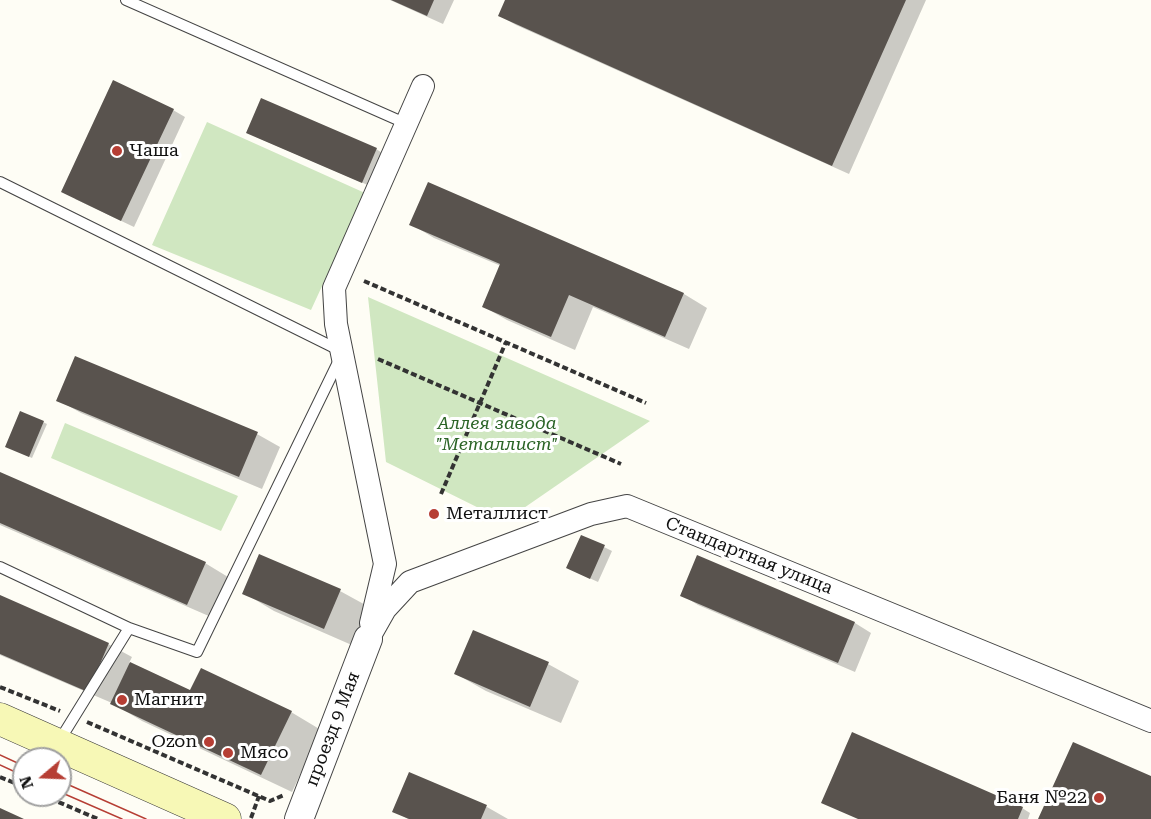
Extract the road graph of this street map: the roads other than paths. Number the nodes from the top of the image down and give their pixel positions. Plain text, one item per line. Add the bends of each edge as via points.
1 (126, 0) edge
2 (423, 86) dead end
3 (406, 124) junction
4 (0, 182) edge
5 (343, 352) junction
6 (0, 567) edge
7 (129, 628) junction
8 (368, 639) junction
9 (0, 719) edge
10 (1151, 721) edge
11 (58, 743) junction
12 (303, 810) edge
13 (225, 819) edge

1 - 3 lane
2 - 3 street
3 - 5 street via 334,288 336,324
4 - 5 lane
5 - 7 lane via 197,652
5 - 8 street via 385,564
6 - 7 lane
7 - 11 lane
8 - 10 street, Стандартная улица via 385,609 410,582 591,514 627,506
8 - 12 street, проезд 9 Мая
9 - 11 main road
11 - 13 main road

